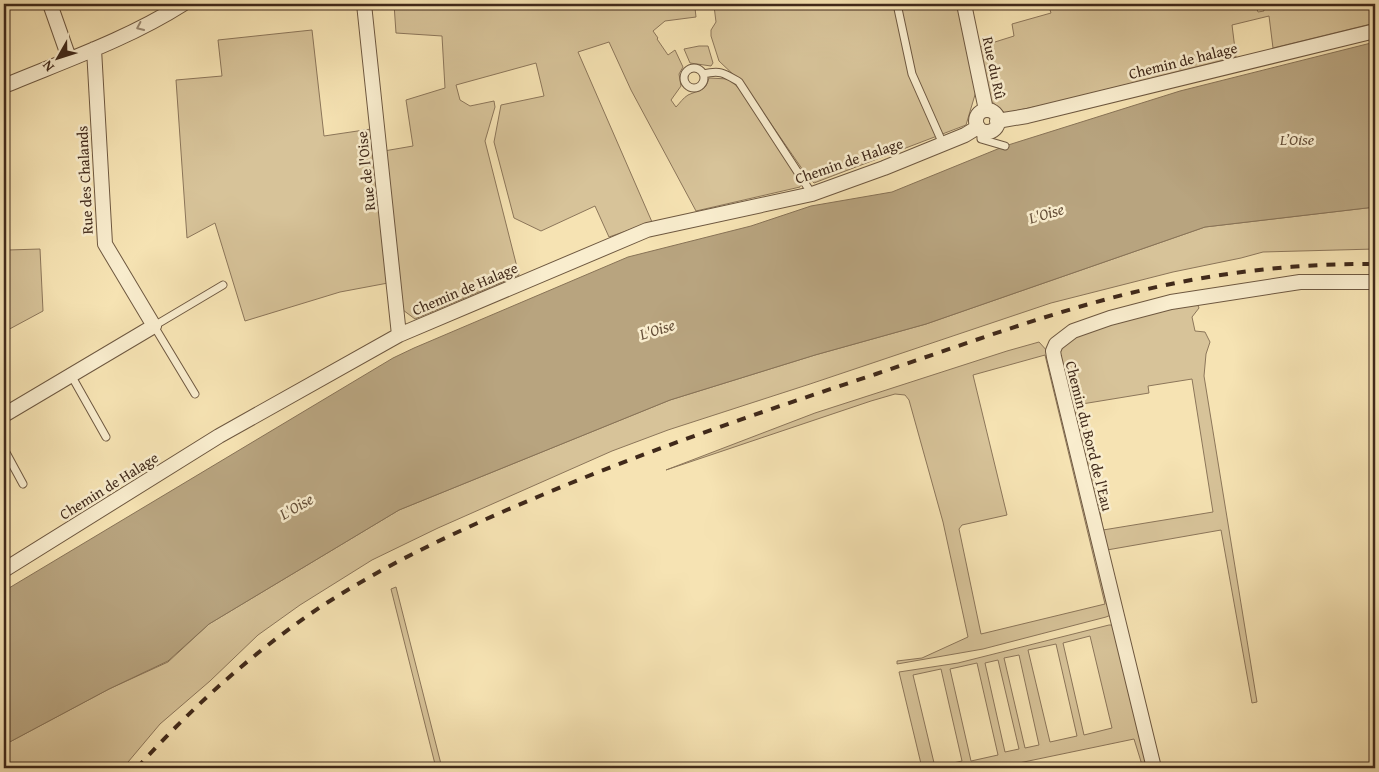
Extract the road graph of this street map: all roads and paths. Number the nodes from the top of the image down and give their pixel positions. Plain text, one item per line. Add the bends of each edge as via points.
1 (50, 4) edge
2 (183, 4) edge
3 (364, 4) edge
4 (897, 4) edge
5 (964, 4) edge
6 (1375, 32) edge
7 (94, 49) junction
8 (69, 58) junction
9 (703, 74) dead end
10 (4, 86) edge
11 (986, 110) junction
12 (997, 121) junction
13 (980, 129) junction
14 (943, 144) junction
15 (1005, 146) dead end
16 (812, 194) junction
17 (1375, 282) edge
18 (223, 285) dead end
19 (154, 326) junction
20 (399, 334) junction
21 (71, 376) junction
22 (195, 394) dead end
23 (4, 416) edge
24 (106, 437) dead end
25 (4, 449) edge
26 (23, 484) dead end
27 (4, 570) edge
28 (1154, 768) edge

1 - 8 street
2 -> 7 street
3 - 20 street, Rue de l'Oise
4 - 14 lane via 912,74
5 - 11 street, Rue du Rû
6 - 12 street, Chemin de halage
7 - 8 street
7 - 19 street, Rue des Chalands via 105,244
8 - 10 street
9 - 16 lane via 723,72 739,82
11 - 12 street via 993,112
11 - 13 street via 976,118
12 - 13 street via 992,130
13 - 14 street, Chemin de Halage
13 - 15 lane via 981,139
14 - 16 street, Chemin de Halage
16 - 20 street, Chemin de Halage via 647,230
17 - 28 street, Chemin du Bord de l'Eau via 1300,282 1171,302 1082,327 1056,344 1053,351 1055,364
18 - 19 lane
19 - 21 street
19 - 22 lane, Rue des Chalands
20 - 27 street, Chemin de Halage via 219,436
21 - 23 street
21 - 24 lane
25 - 26 lane

